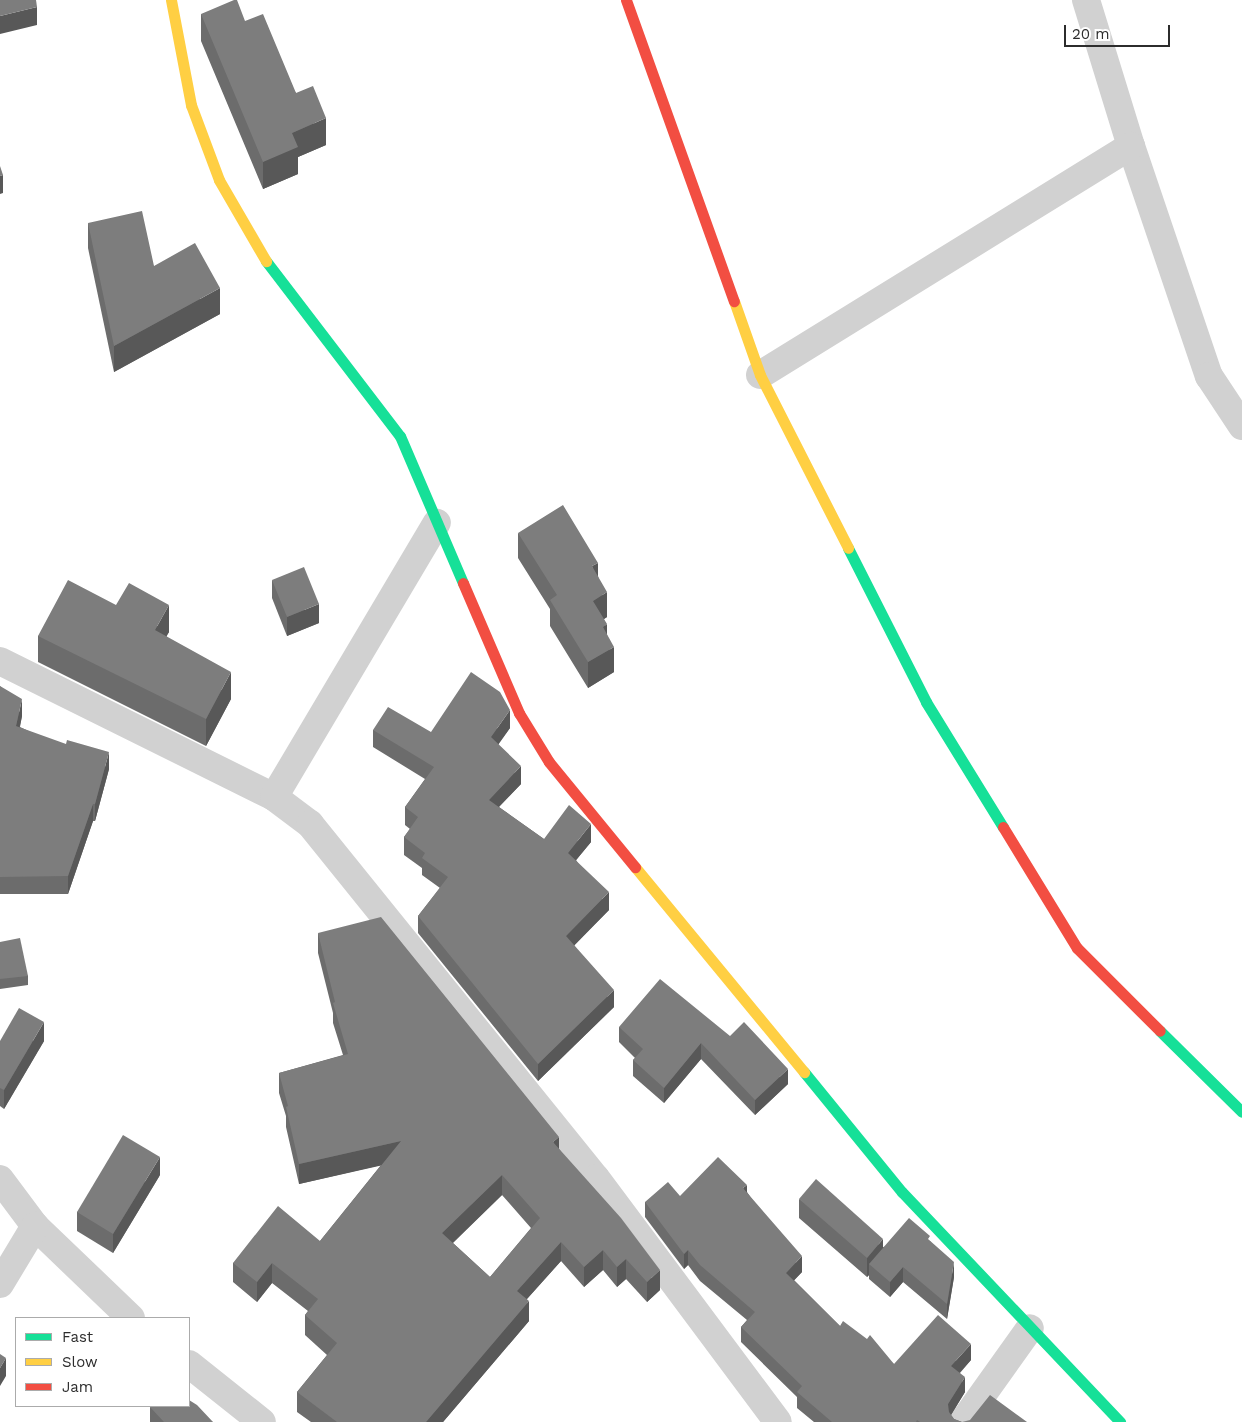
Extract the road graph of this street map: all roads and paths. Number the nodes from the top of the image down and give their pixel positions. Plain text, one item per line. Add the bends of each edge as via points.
1 (171, 0) edge
2 (626, 0) edge
3 (1086, 0) edge
4 (1130, 146) junction
5 (760, 375) junction
6 (1242, 426) edge
7 (437, 523) junction
8 (0, 661) edge
9 (274, 797) junction
10 (1242, 1112) edge
11 (0, 1179) edge
12 (35, 1226) junction
13 (0, 1284) edge
14 (131, 1317) edge
15 (1030, 1328) junction
16 (190, 1365) edge
17 (262, 1422) edge
18 (778, 1422) edge
19 (963, 1422) edge
20 (1120, 1422) edge

1 - 7 street via 192,105 219,180 261,255 400,436
2 - 5 street
3 - 4 street
4 - 5 street
4 - 6 street via 1209,376
5 - 10 street via 926,702 1077,948
7 - 9 street
7 - 15 street via 519,713 549,762 902,1192
8 - 9 street
9 - 18 street via 310,824 596,1178
11 - 12 street
12 - 13 street
12 - 14 street
15 - 19 street
15 - 20 street
16 - 17 street

